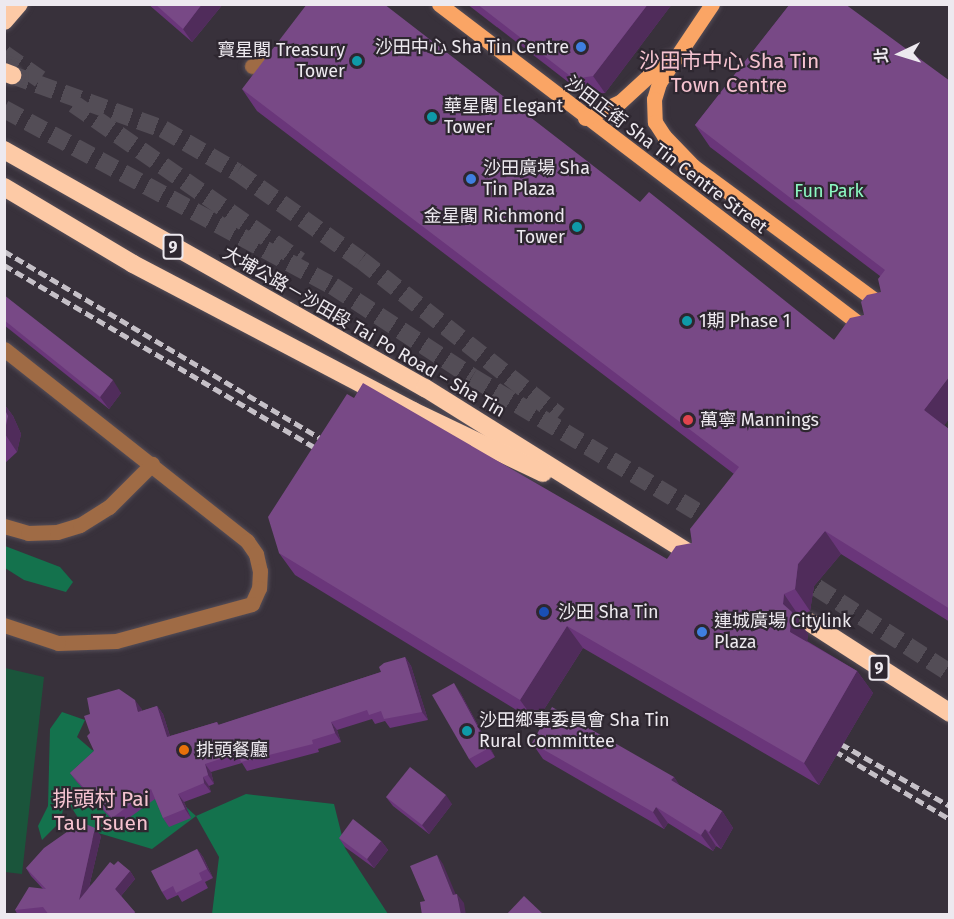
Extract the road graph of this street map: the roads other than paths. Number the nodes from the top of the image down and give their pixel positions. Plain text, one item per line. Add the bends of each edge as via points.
1 (19, 4) edge
2 (439, 4) edge
3 (712, 4) edge
4 (4, 21) edge
5 (286, 43) edge
6 (683, 43) junction
7 (252, 66) dead end
8 (585, 118) junction
9 (4, 150) edge
10 (4, 187) edge
11 (888, 309) edge
12 (871, 332) edge
13 (4, 349) edge
14 (152, 464) junction
15 (594, 496) junction
16 (4, 526) edge
17 (698, 559) edge
18 (809, 622) dead end
19 (4, 625) edge
20 (950, 713) edge

1 - 4 highway
2 - 8 main road, 沙田正街 Sha Tin Centre Street
3 - 6 main road
5 - 7 street via 273,63
6 - 8 main road via 620,102
6 - 11 main road, 沙田正街 Sha Tin Centre Street via 654,99 655,122 670,144
8 - 12 main road, 沙田正街 Sha Tin Centre Street
9 - 15 highway, 大埔公路－沙田段 Tai Po Road – Sha Tin / 9 via 425,388
10 - 15 highway via 133,264 423,416
13 - 14 street
14 - 16 street via 109,507 80,525 28,533
14 - 19 street via 247,541 256,554 260,571 259,588 252,604 91,645 58,643
15 - 17 highway, 大埔公路－沙田段 Tai Po Road – Sha Tin / 9
18 - 20 highway, 9

